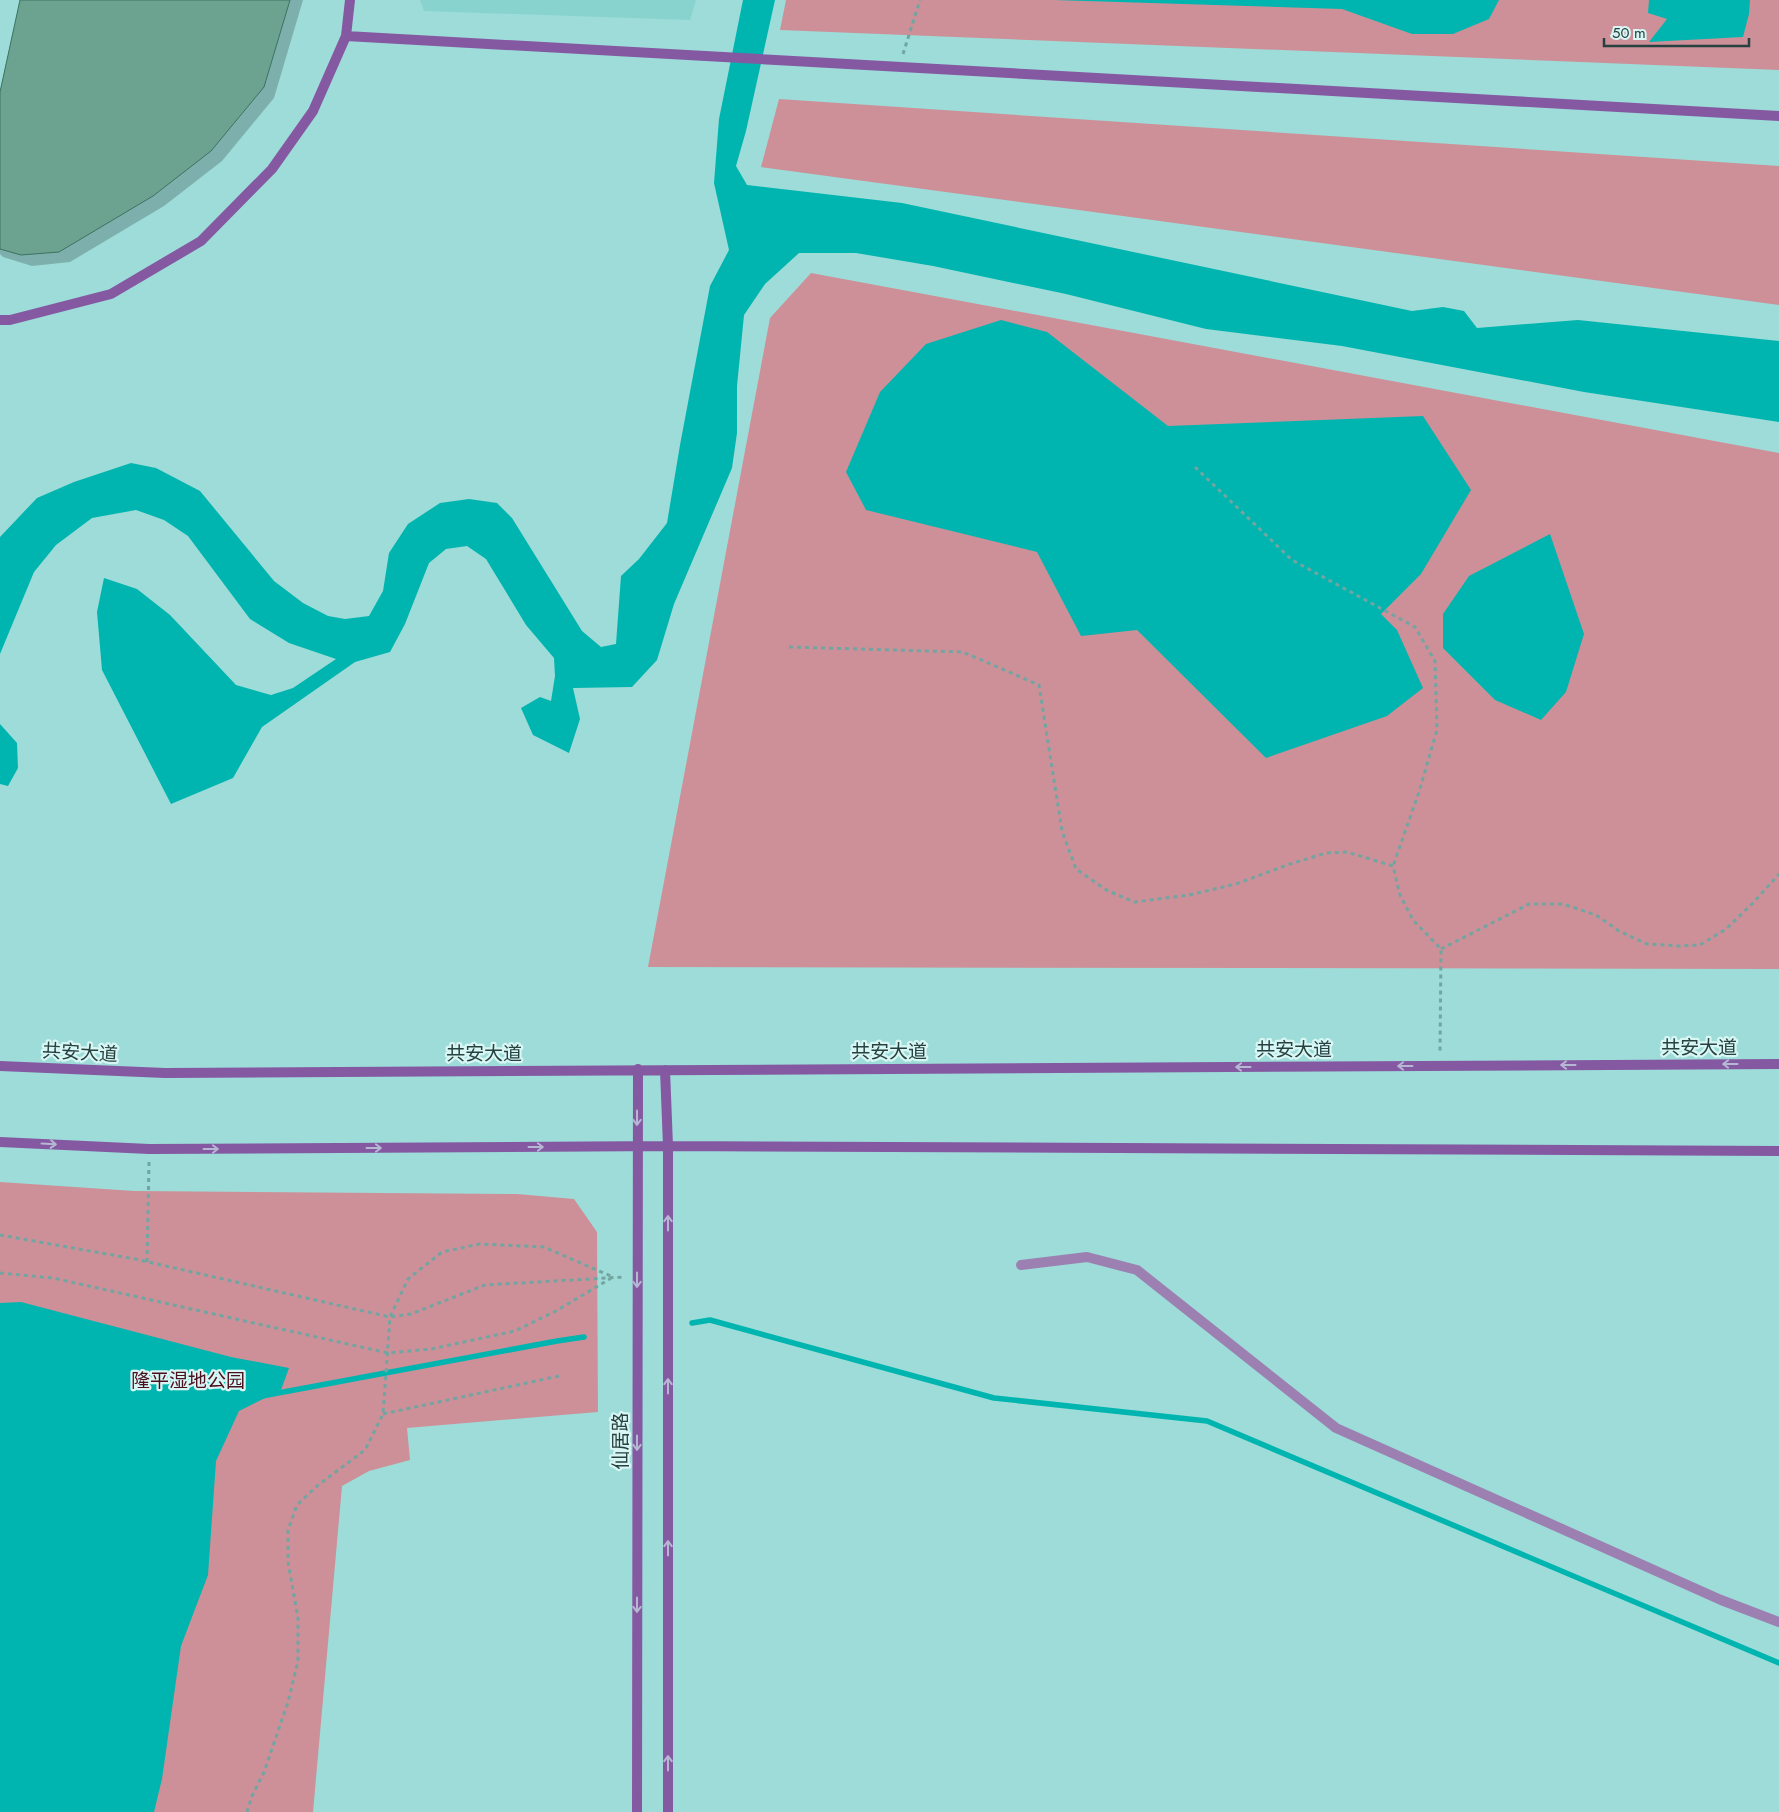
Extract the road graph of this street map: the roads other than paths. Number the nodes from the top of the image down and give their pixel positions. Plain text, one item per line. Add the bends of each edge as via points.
1 (350, 0) edge
2 (346, 36) junction
3 (1779, 116) edge
4 (0, 320) edge
5 (1779, 1064) edge
6 (0, 1066) edge
7 (638, 1069) junction
8 (666, 1070) junction
9 (0, 1142) edge
10 (668, 1146) junction
11 (637, 1147) junction
12 (1779, 1151) edge
13 (1021, 1265) dead end
14 (1779, 1622) edge
15 (637, 1812) edge
16 (668, 1812) edge

1 - 2 main road
2 - 3 main road
2 - 4 main road via 313,110 272,169 201,241 111,294
5 -> 8 main road, 共安大道
6 - 7 main road, 共安大道 via 165,1073
7 - 8 main road, 共安大道
7 -> 11 main road, 仙居路
8 - 10 main road
9 -> 11 main road via 149,1149
10 - 11 main road
10 - 12 main road
16 -> 10 main road
11 -> 15 main road, 仙居路
13 - 14 street via 1087,1257 1137,1270 1336,1428 1721,1600

